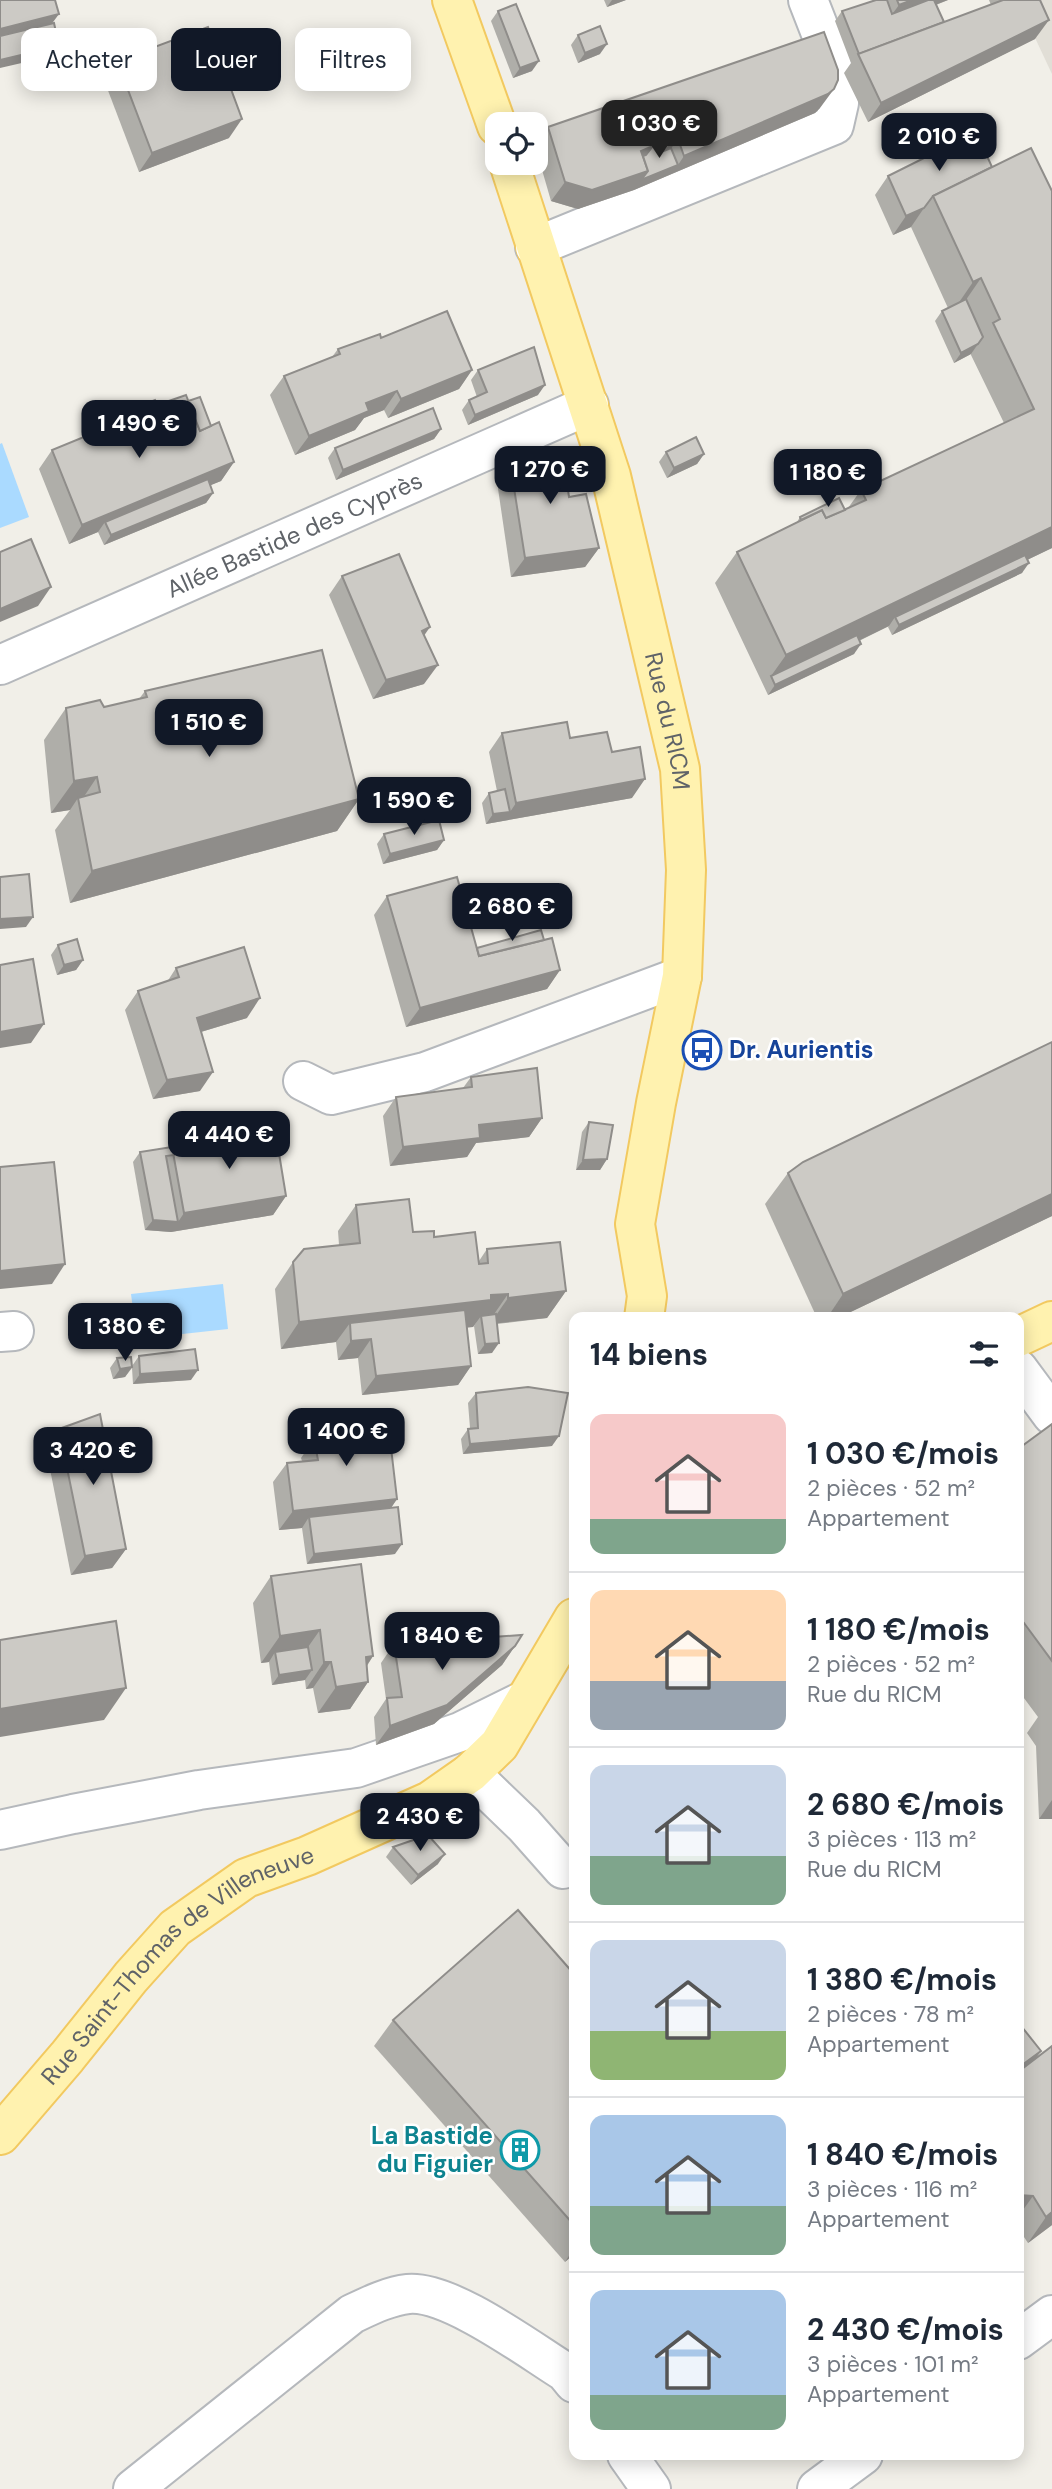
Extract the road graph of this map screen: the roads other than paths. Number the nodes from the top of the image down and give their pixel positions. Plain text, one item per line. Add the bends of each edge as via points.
1 (452, 0) edge
2 (808, 0) edge
3 (492, 112) edge
4 (513, 175) edge
5 (535, 247) junction
6 (589, 405) junction
7 (0, 665) edge
8 (682, 976) junction
9 (303, 1081) dead end
10 (653, 1311) edge
11 (1052, 1321) edge
12 (1024, 1334) edge
13 (1024, 1377) edge
14 (1052, 1415) edge
15 (569, 1626) edge
16 (525, 1700) junction
17 (470, 1773) junction
18 (0, 1830) edge
19 (563, 1870) dead end
20 (0, 2135) edge
21 (1052, 2315) edge
22 (1024, 2336) edge
23 (569, 2377) edge
24 (631, 2460) edge
25 (856, 2460) edge
26 (146, 2478) edge
27 (651, 2489) edge
28 (817, 2489) edge

1 - 3 main road
2 - 5 street via 831,59 839,103 834,125
4 - 5 main road, Rue du RICM
5 - 6 main road, Rue du RICM
6 - 7 street, Allée Bastide des Cyprès
6 - 8 main road, Rue du RICM via 611,476 680,769 686,870
8 - 9 street via 425,1072 331,1095
8 - 10 main road, Rue du RICM via 635,1224
11 - 12 main road
13 - 14 street
15 - 16 main road, Rue Saint-Thomas de Villeneuve
16 - 17 main road, Rue Saint-Thomas de Villeneuve via 499,1745
16 - 18 street via 460,1732 356,1768 199,1790
17 - 19 street
17 - 20 main road, Rue Saint-Thomas de Villeneuve via 430,1801 246,1878 175,1928
21 - 22 street
23 - 26 street via 460,2307 431,2295 407,2294 352,2314
24 - 27 street
25 - 28 street

